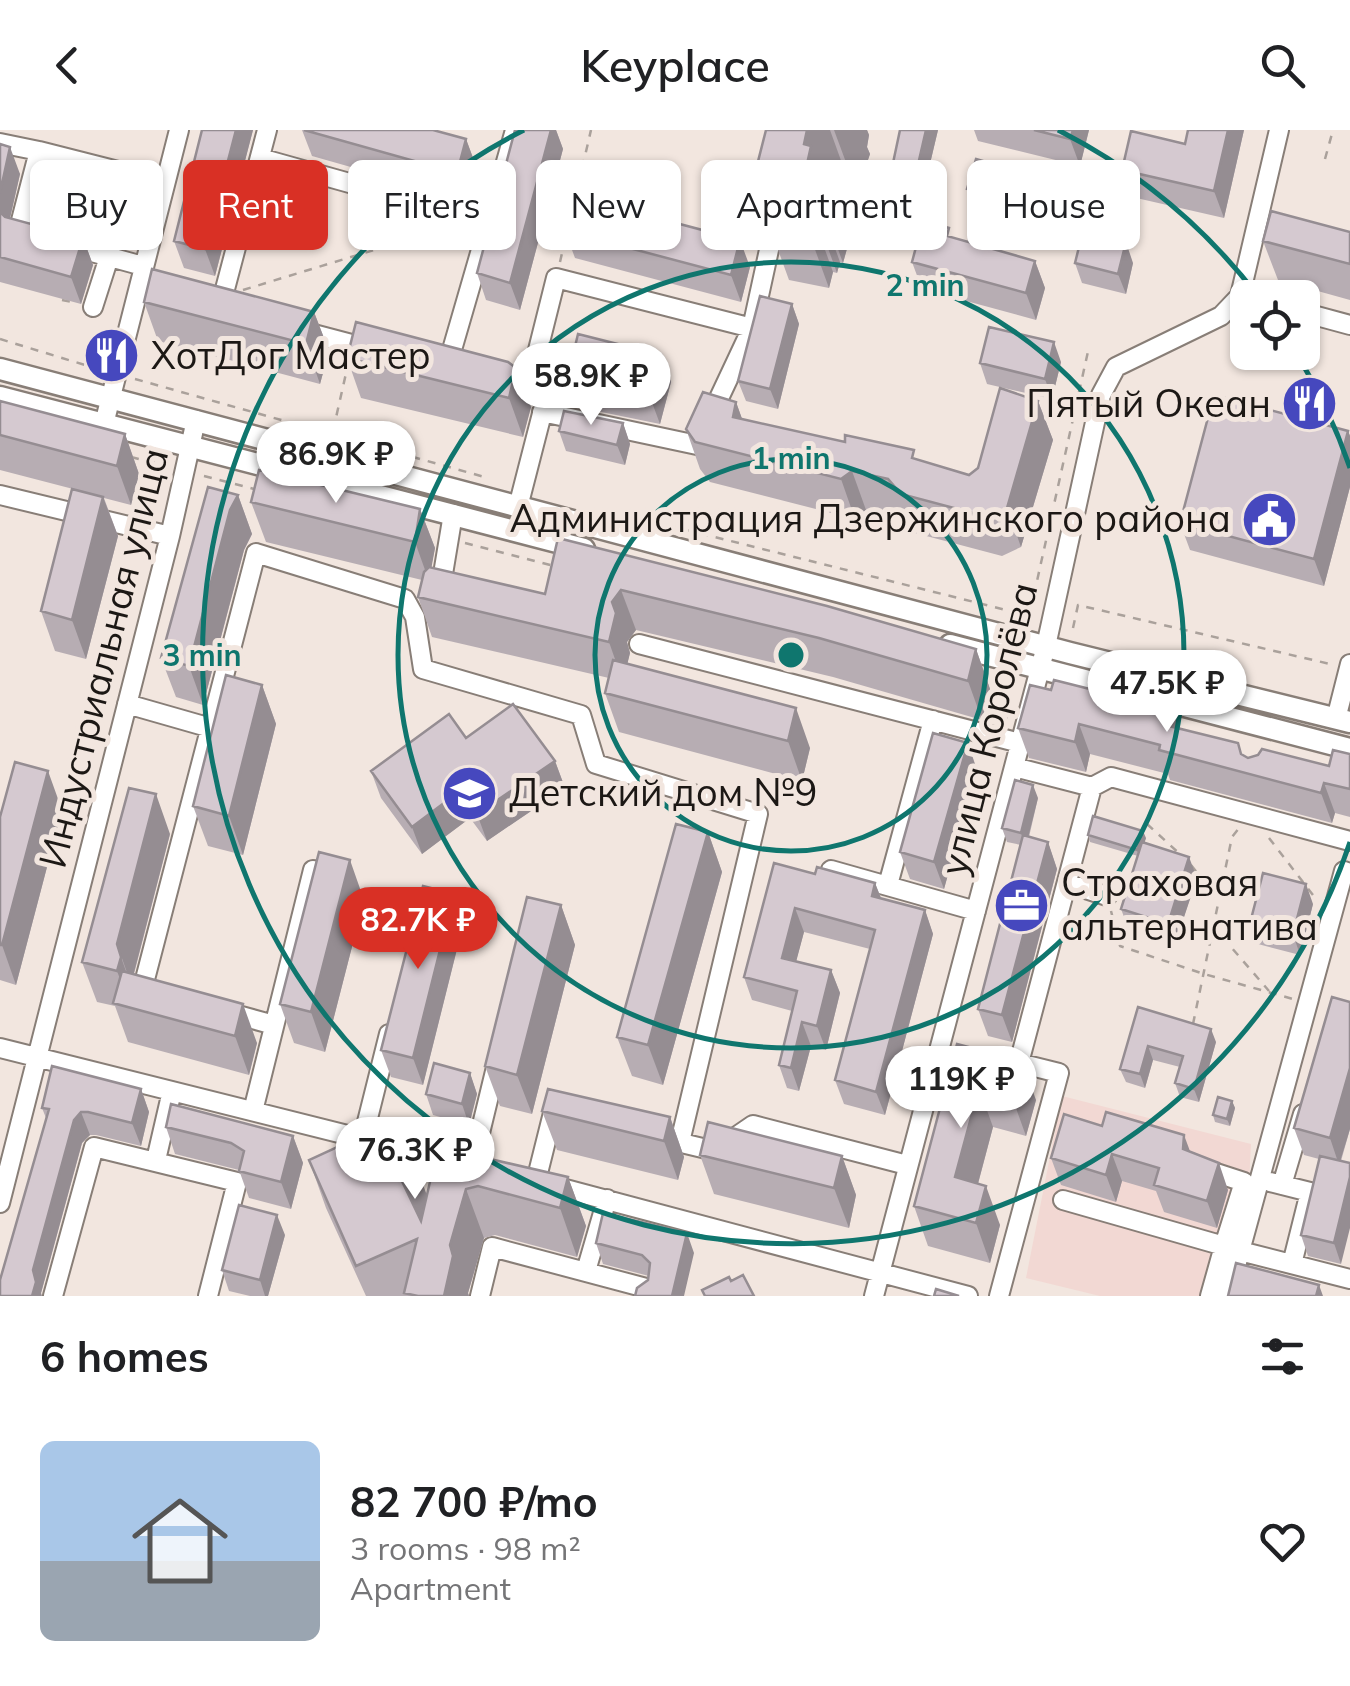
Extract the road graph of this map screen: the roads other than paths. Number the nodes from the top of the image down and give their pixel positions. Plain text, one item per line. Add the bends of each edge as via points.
1 (179, 130) edge
2 (267, 130) edge
3 (515, 130) edge
4 (1280, 130) edge
5 (0, 143) edge
6 (39, 151) junction
7 (260, 158) junction
8 (504, 160) edge
9 (166, 183) junction
10 (348, 183) edge
11 (478, 250) edge
12 (769, 250) edge
13 (109, 257) junction
14 (143, 266) junction
15 (1247, 280) edge
16 (93, 307) dead end
17 (1230, 308) edge
18 (238, 315) edge
19 (1320, 317) edge
20 (276, 325) edge
21 (1350, 325) edge
22 (752, 328) junction
23 (390, 354) edge
24 (428, 364) edge
25 (0, 369) edge
26 (495, 381) edge
27 (528, 390) junction
28 (110, 396) junction
29 (0, 397) edge
30 (542, 412) junction
31 (196, 420) junction
32 (104, 424) junction
33 (191, 445) junction
34 (0, 495) edge
35 (520, 498) junction
36 (454, 514) junction
37 (170, 536) junction
38 (608, 555) edge
39 (415, 617) junction
40 (934, 641) edge
41 (639, 644) dead end
42 (1046, 646) junction
43 (1350, 666) edge
44 (1040, 669) junction
45 (127, 704) junction
46 (933, 720) junction
47 (1343, 720) edge
48 (210, 728) junction
49 (1011, 740) junction
50 (1350, 749) edge
51 (1014, 767) junction
52 (1092, 787) junction
53 (1350, 841) edge
54 (313, 870) edge
55 (831, 870) edge
56 (1350, 873) edge
57 (1067, 883) junction
58 (888, 886) junction
59 (1107, 896) road end
60 (976, 910) junction
61 (181, 998) edge
62 (200, 1004) edge
63 (394, 1012) edge
64 (274, 1025) junction
65 (0, 1047) edge
66 (499, 1053) edge
67 (988, 1055) edge
68 (36, 1058) junction
69 (1019, 1063) junction
70 (172, 1091) junction
71 (1309, 1092) edge
72 (253, 1111) junction
73 (571, 1117) edge
74 (644, 1134) edge
75 (363, 1138) junction
76 (680, 1142) junction
77 (156, 1160) junction
78 (907, 1165) junction
79 (1204, 1169) edge
80 (1260, 1179) junction
81 (1282, 1185) junction
82 (606, 1199) junction
83 (1062, 1200) dead end
84 (0, 1203) edge
85 (1232, 1248) junction
86 (1292, 1264) junction
87 (586, 1271) junction
88 (881, 1273) junction
89 (1350, 1279) edge
90 (54, 1296) edge
91 (208, 1296) edge
92 (480, 1296) edge
93 (644, 1296) edge
94 (874, 1296) edge
95 (968, 1296) edge
96 (999, 1296) edge
97 (1210, 1296) edge
98 (1228, 1296) edge

1 - 9 street
2 - 7 street
3 - 8 street
4 - 15 street, улица Королёва
5 - 6 street
6 - 9 street
6 - 13 street via 18,232
7 - 10 street
7 - 18 street via 215,303
9 - 14 street
11 - 24 street via 455,371
12 - 22 street
13 - 14 street
13 - 16 street
14 - 28 street via 146,290
17 - 42 street, улица Королёва via 1116,367 1102,395
19 - 21 street
20 - 23 street
22 - 27 street via 556,278
22 - 30 street via 697,445
25 - 28 main road
26 - 27 street
27 - 30 street via 545,402
28 - 31 main road
28 - 32 street
29 - 32 main road
30 - 35 street
31 - 33 street, Индустриальная улица
31 - 35 main road
32 - 33 main road
33 - 36 main road
33 - 37 street, Индустриальная улица
34 - 37 street
35 - 42 main road
36 - 38 main road
36 - 39 street via 440,592
37 - 45 street, Индустриальная улица
39 - 48 street via 404,599 256,553
39 - 76 street via 423,669 581,715 596,764 758,814
40 - 44 main road
41 - 46 street
42 - 44 street, улица Королёва
42 - 47 main road
43 - 47 street
44 - 49 street, улица Королёва
44 - 50 main road via 1271,737
45 - 48 street
45 - 68 street, Индустриальная улица
46 - 49 street
46 - 58 street
48 - 61 street via 143,988
49 - 51 street, улица Королёва
51 - 52 street
51 - 60 street, улица Королёва
52 - 53 street via 1111,777
52 - 57 street
54 - 64 street
55 - 58 street
56 - 80 street via 1344,871
57 - 59 street
57 - 69 street
58 - 60 street
60 - 78 street, улица Королёва via 949,1044
62 - 64 street
63 - 75 street
64 - 72 street
65 - 68 street
66 - 75 street via 480,1168
67 - 69 street
68 - 70 street
68 - 84 street, Индустриальная улица
69 - 96 street via 1059,1073
70 - 72 street
70 - 77 street
71 - 81 street
72 - 75 street
73 - 82 street via 553,1113 528,1180
74 - 76 street
76 - 78 street via 715,1151 753,1125
77 - 90 street via 94,1147
77 - 91 street via 237,1182
78 - 88 street, улица Королёва
79 - 85 street via 1244,1182
80 - 81 street
80 - 85 street
81 - 86 street via 1310,1192
82 - 87 street
82 - 88 street
83 - 85 street
85 - 86 street
85 - 97 street
85 - 98 street
86 - 89 street
87 - 92 street via 492,1247
87 - 93 street via 646,1288
88 - 94 street, улица Королёва
88 - 95 street

